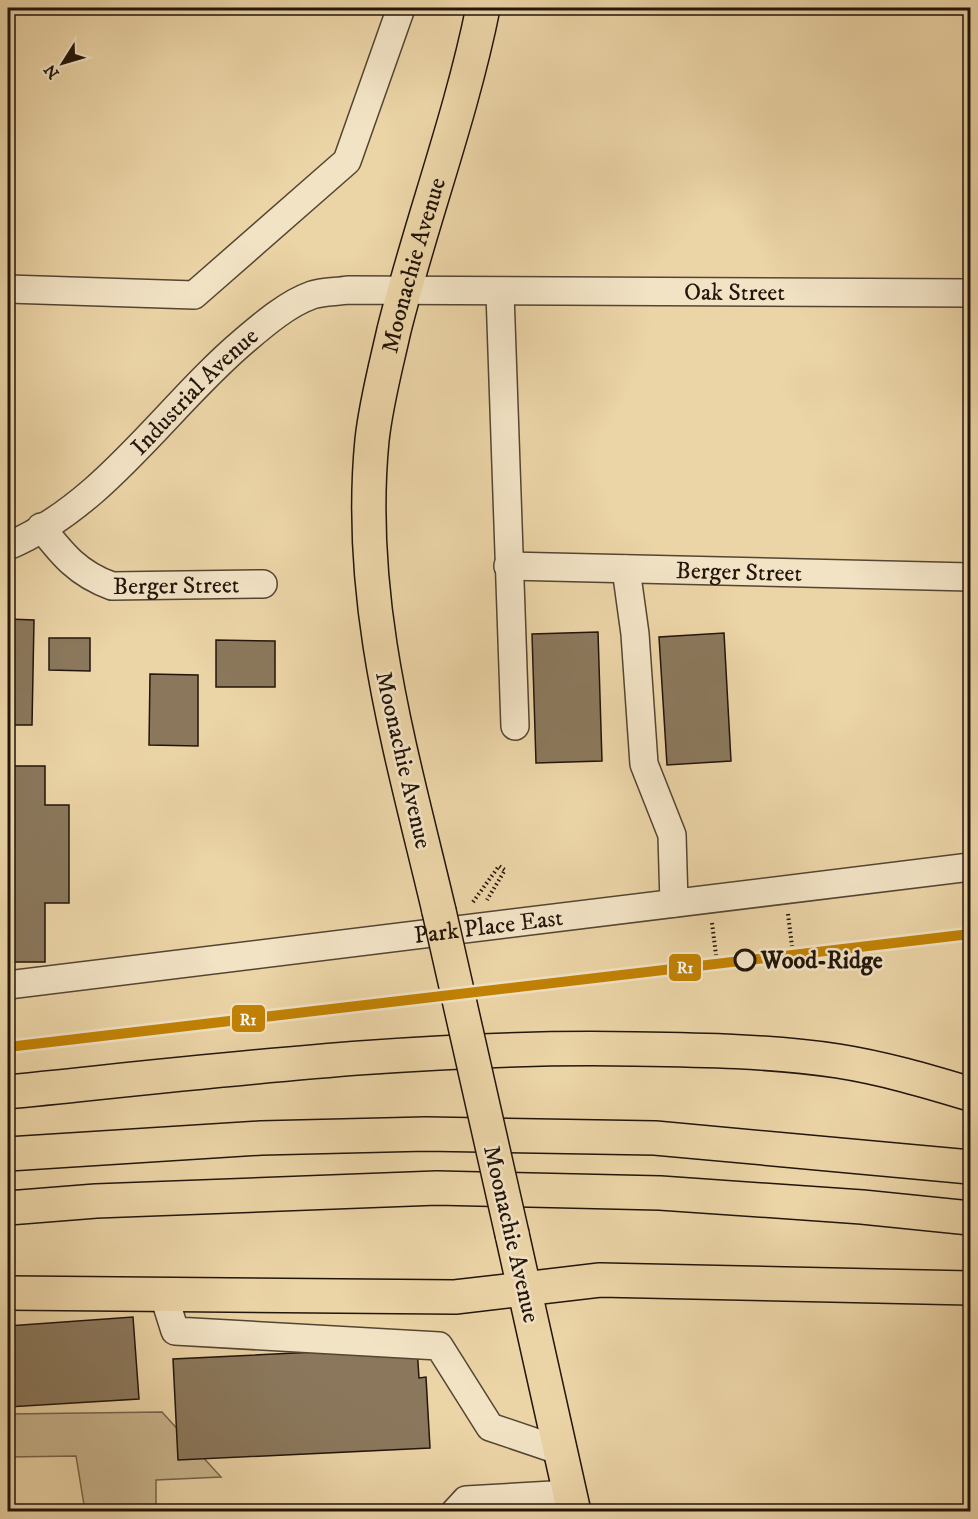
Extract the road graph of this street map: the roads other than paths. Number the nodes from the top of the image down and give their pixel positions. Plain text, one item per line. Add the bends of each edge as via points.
1 (401, 8) edge
2 (483, 8) edge
3 (8, 289) edge
4 (404, 292) junction
5 (500, 293) junction
6 (970, 293) edge
7 (41, 527) junction
8 (8, 546) edge
9 (508, 566) junction
10 (626, 569) junction
11 (970, 578) edge
12 (263, 584) dead end
13 (515, 726) dead end
14 (970, 867) edge
15 (674, 903) junction
16 (8, 985) edge
17 (470, 1049) junction
18 (8, 1092) edge
19 (970, 1094) edge
20 (8, 1154) edge
21 (970, 1167) edge
22 (8, 1208) edge
23 (970, 1218) edge
24 (523, 1288) junction
25 (970, 1288) edge
26 (8, 1293) edge
27 (163, 1293) junction
28 (561, 1450) junction
29 (572, 1503) edge
30 (454, 1512) edge

1 - 3 street via 347,161 194,295
2 - 4 main road, Moonachie Avenue via 471,68
4 - 5 street, Industrial Avenue
4 - 7 street, Industrial Avenue via 348,290 312,295 286,310 227,355 110,474
4 - 17 main road, Moonachie Avenue, bridge via 372,438 368,502 371,583 390,703
5 - 6 street, Oak Street
5 - 9 street
7 - 8 street, Industrial Avenue
7 - 12 street, Berger Street via 62,554 90,578 112,586
9 - 10 street, Berger Street
9 - 13 street
10 - 11 street, Berger Street
10 - 15 street via 644,764 672,835
14 - 15 street, Park Place East
15 - 16 street, Park Place East
17 - 18 main road
17 - 19 main road via 686,1049 786,1055 883,1070
17 - 24 main road, Moonachie Avenue, bridge
20 - 21 main road via 261,1138 426,1134 655,1138
22 - 23 main road via 437,1188 660,1193
24 - 25 main road via 600,1280
24 - 27 main road via 455,1297
24 - 28 main road, Moonachie Avenue
26 - 27 main road
27 - 28 street via 175,1331 439,1346 490,1427
28 - 29 main road, Moonachie Avenue
29 - 30 street via 466,1500

